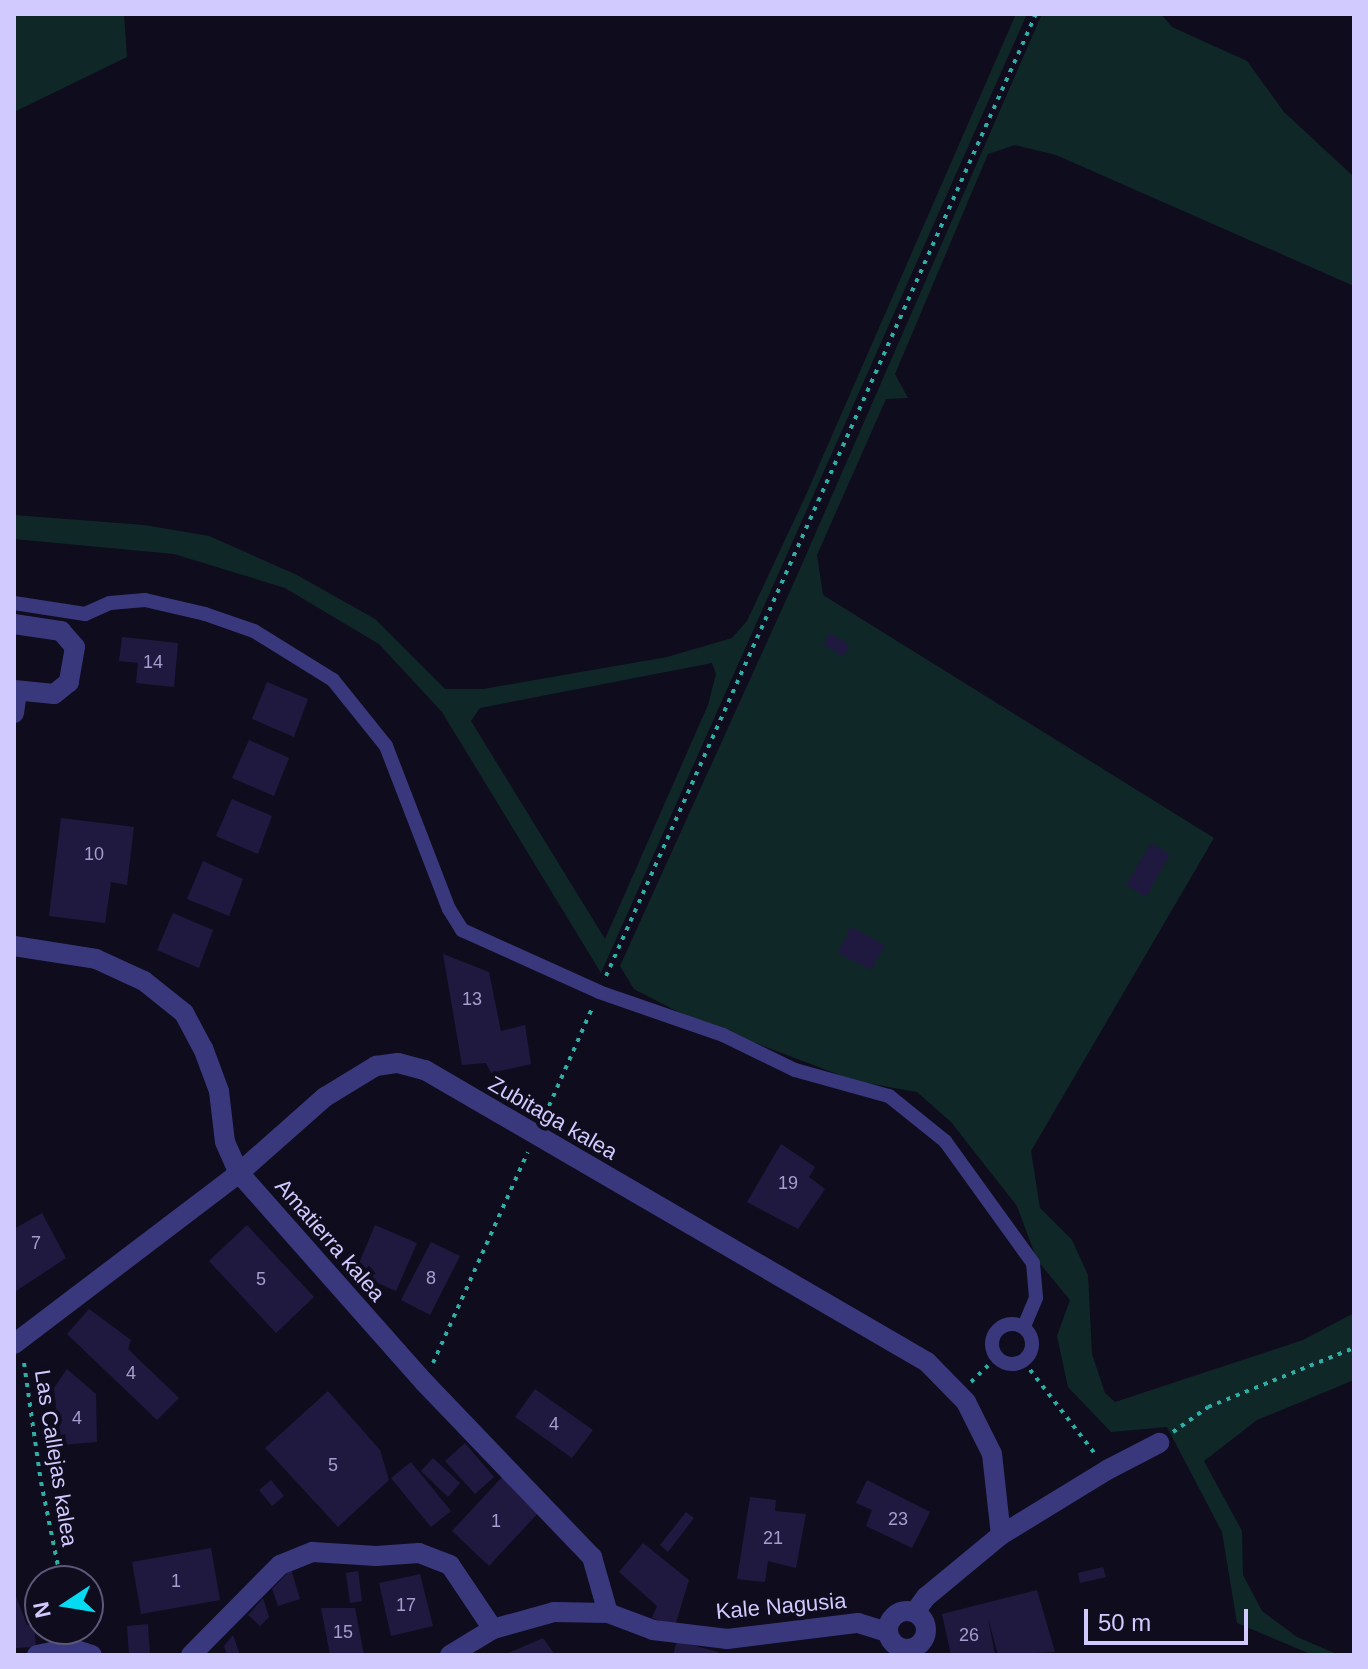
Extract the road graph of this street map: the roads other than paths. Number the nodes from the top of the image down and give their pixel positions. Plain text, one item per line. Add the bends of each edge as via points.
1 (14, 603) edge
2 (14, 624) edge
3 (16, 691) edge
4 (14, 713) edge
5 (14, 946) edge
6 (239, 1173) junction
7 (1024, 1326) junction
8 (17, 1342) edge
9 (1159, 1443) road end
10 (1001, 1535) junction
11 (915, 1612) junction
12 (608, 1613) junction
13 (493, 1629) junction
14 (888, 1632) junction
15 (919, 1650) edge
16 (37, 1655) edge
17 (92, 1655) edge
18 (191, 1655) edge
19 (450, 1655) edge

1 - 7 street via 85,614 110,603 145,600 205,614 254,631 333,680 386,746 462,930 599,992 723,1035 795,1070 889,1096 945,1141 1033,1263 1036,1298
2 - 3 street via 61,631 75,647 69,682 54,694
3 - 4 street
5 - 6 street, Amatierra kalea via 96,959 144,981 184,1013 219,1091 225,1142
6 - 8 street, Zubitaga kalea
6 - 10 street, Zubitaga kalea via 325,1097 376,1066 398,1063 425,1070 927,1362 966,1402 992,1454
6 - 12 street, Amatierra kalea via 424,1382 592,1557
7 - 7 street via 1032,1339 1024,1362 995,1359 994,1332 1006,1323
9 - 10 street
10 - 11 street
11 - 14 street via 896,1614
11 - 15 street via 926,1629
12 - 13 street, Kale Nagusia via 554,1612
12 - 14 street, Kale Nagusia via 653,1630 727,1639 858,1623
13 - 18 street via 450,1565 419,1553 313,1552 280,1565
13 - 19 street, Kale Nagusia
14 - 15 street via 899,1648
16 - 17 street via 70,1648

